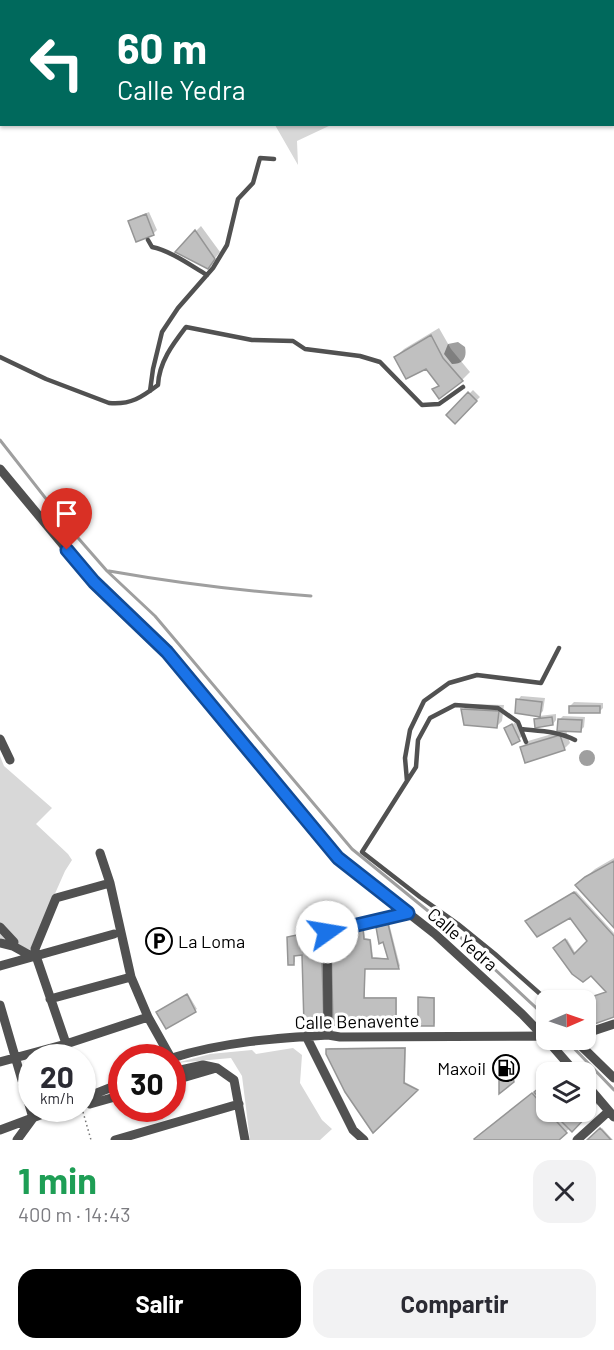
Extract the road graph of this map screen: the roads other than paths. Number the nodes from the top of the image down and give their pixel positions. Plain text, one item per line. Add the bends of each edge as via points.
1 (274, 159) dead end
2 (148, 240) dead end
3 (207, 275) junction
4 (0, 357) edge
5 (463, 387) dead end
6 (150, 391) junction
7 (0, 469) edge
8 (559, 648) dead end
9 (521, 729) junction
10 (0, 740) edge
11 (575, 740) dead end
12 (526, 742) dead end
13 (10, 760) dead end
14 (407, 780) junction
15 (100, 853) dead end
16 (110, 883) junction
17 (408, 913) junction
18 (0, 927) edge
19 (114, 934) dead end
20 (14, 942) dead end
21 (0, 943) edge
22 (34, 957) junction
23 (0, 966) edge
24 (131, 977) junction
25 (536, 990) edge
26 (51, 999) junction
27 (1, 1011) edge
28 (148, 1017) junction
29 (614, 1024) edge
30 (536, 1028) edge
31 (596, 1029) edge
32 (328, 1035) junction
33 (306, 1036) junction
34 (536, 1037) edge
35 (66, 1044) joint
36 (164, 1044) edge
37 (557, 1050) edge
38 (585, 1050) edge
39 (186, 1054) edge
40 (18, 1057) edge
41 (15, 1058) junction
42 (0, 1062) edge
43 (567, 1062) edge
44 (18, 1068) edge
45 (217, 1068) junction
46 (186, 1069) edge
47 (186, 1077) edge
48 (614, 1078) edge
49 (596, 1096) edge
50 (239, 1104) junction
51 (611, 1114) edge
52 (22, 1122) edge
53 (30, 1122) edge
54 (0, 1130) edge
55 (353, 1130) junction
56 (17, 1140) edge
57 (115, 1140) edge
58 (245, 1140) edge
59 (355, 1140) edge
60 (364, 1140) edge
61 (577, 1140) edge

1 - 3 lane via 260,158 253,183 238,199 227,245
2 - 3 lane via 152,247
3 - 6 lane via 162,332
4 - 6 lane via 110,403 141,398
5 - 6 lane via 439,404 422,405 380,362 305,348 293,341 252,340 186,327 169,349 158,385
7 - 17 street, Calle Yedra via 94,582 167,652 338,858
8 - 14 lane via 541,683 477,675 449,683 424,701 410,730 405,758
9 - 11 lane via 555,732
9 - 12 lane
9 - 14 lane via 518,722 498,708 455,705 430,718 418,741 416,767
10 - 13 street
14 - 25 lane via 362,852 458,924
15 - 16 street
16 - 22 street via 56,898
16 - 24 street
17 - 30 street, Calle Yedra
17 - 32 street via 327,932
18 - 20 street
19 - 22 street
21 - 22 street
22 - 23 street
22 - 26 street
24 - 26 street
24 - 28 street
26 - 35 street
27 - 41 street
28 - 35 street
28 - 36 street
29 - 31 street
32 - 33 street, Calle Benavente
32 - 34 street, Calle Benavente
33 - 39 street, Calle Benavente
33 - 55 street
37 - 43 street, Calle Yedra
38 - 48 street
40 - 41 street
41 - 42 street
41 - 44 street
45 - 46 street via 203,1065
45 - 47 street
45 - 50 street via 234,1080
49 - 51 street
50 - 57 street
50 - 58 street
51 - 61 street
52 - 54 street
53 - 56 street
55 - 59 street
55 - 60 street

